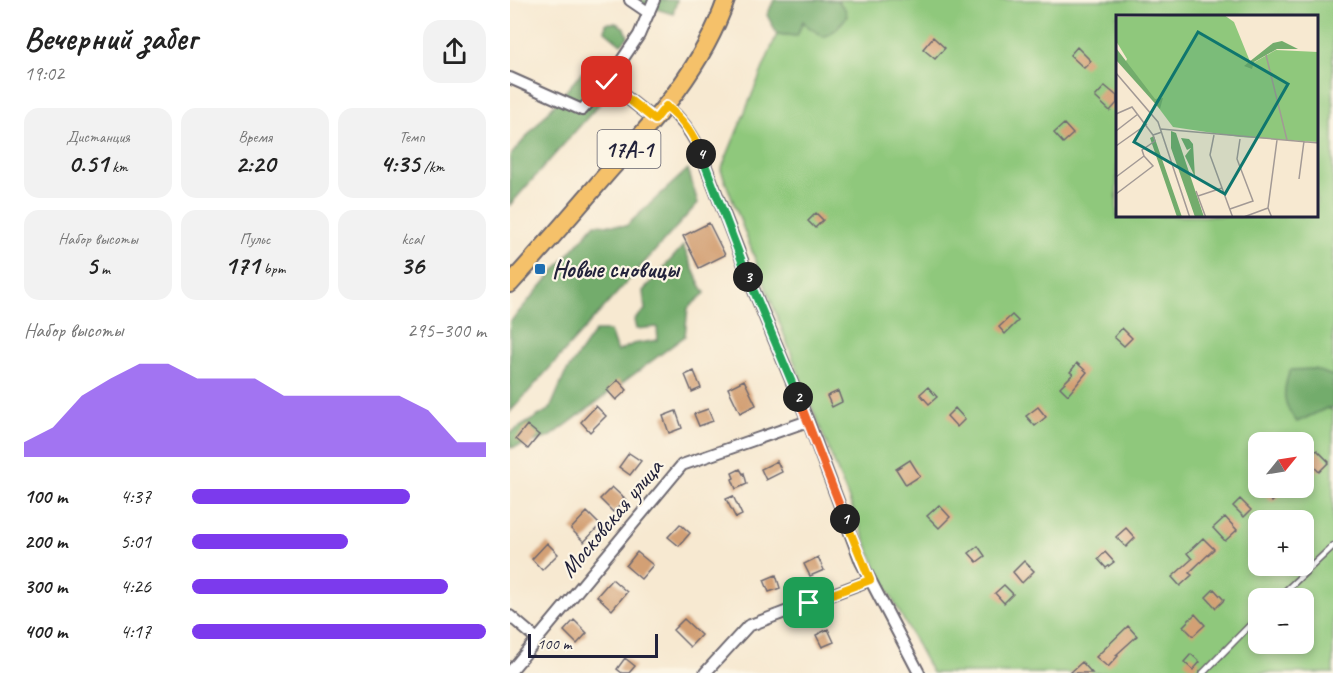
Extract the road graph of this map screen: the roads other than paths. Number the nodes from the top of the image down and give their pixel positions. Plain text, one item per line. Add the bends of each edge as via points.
1 (630, 0) edge
2 (654, 0) edge
3 (726, 0) edge
4 (649, 13) junction
5 (510, 78) edge
6 (607, 82) junction
7 (666, 106) junction
8 (655, 120) junction
9 (510, 284) edge
10 (808, 421) junction
11 (1333, 546) edge
12 (870, 580) junction
13 (1289, 588) edge
14 (510, 616) edge
15 (1248, 627) edge
16 (537, 639) junction
17 (510, 672) edge
18 (705, 673) edge
19 (919, 673) edge
20 (1203, 673) edge

1 - 4 street
2 - 4 street
3 - 7 main road, 17А-1 via 695,66
4 - 6 street
5 - 6 street via 582,110
6 - 8 street
7 - 8 main road, 17А-1
7 - 10 street via 688,127 698,146
8 - 9 main road, 17А-1
10 - 12 street
10 - 16 street, Московская улица via 682,465
11 - 13 lane
12 - 18 street via 748,626
12 - 19 street
14 - 16 street
15 - 20 lane
16 - 17 street, Московская улица

